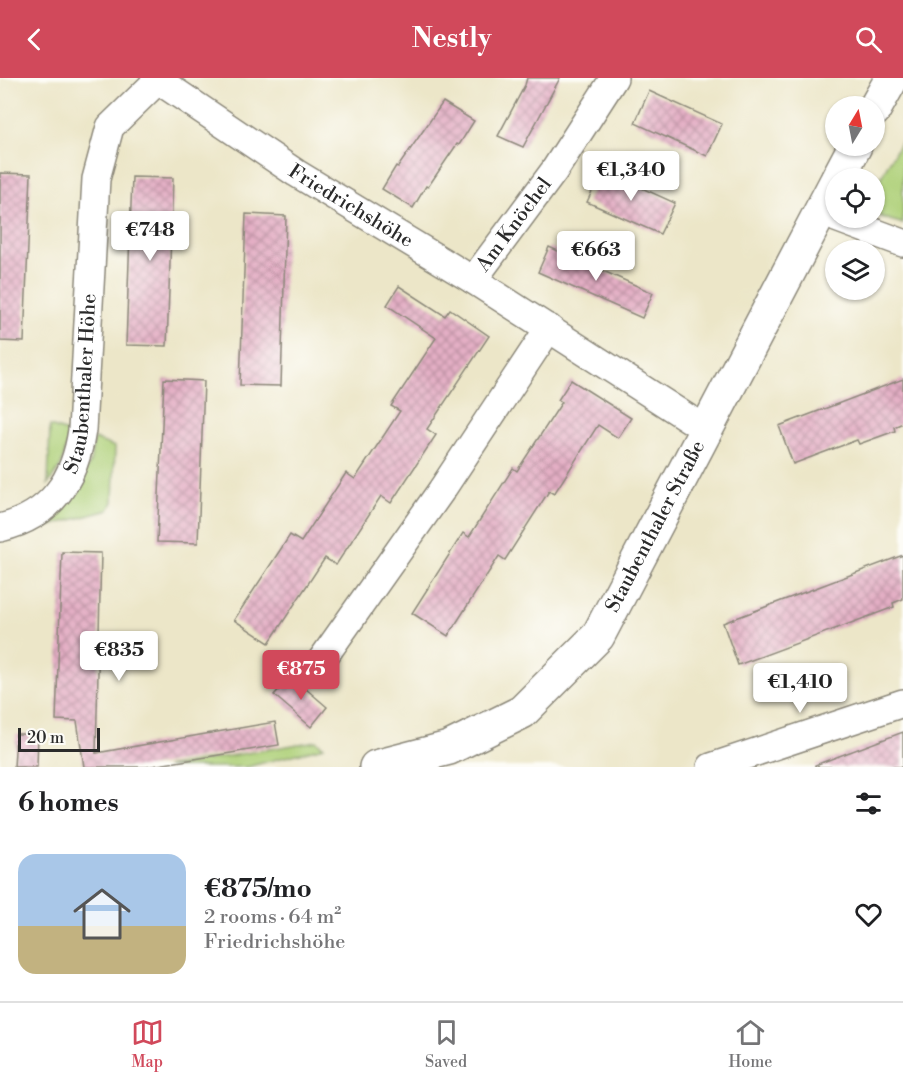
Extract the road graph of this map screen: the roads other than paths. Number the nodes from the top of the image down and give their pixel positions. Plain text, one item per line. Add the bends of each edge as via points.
1 (614, 78) edge
2 (892, 78) edge
3 (157, 79) edge
4 (882, 96) edge
5 (825, 224) edge
6 (864, 228) edge
7 (903, 243) edge
8 (473, 280) junction
9 (549, 328) junction
10 (705, 429) junction
11 (0, 528) edge
12 (316, 668) dead end
13 (903, 703) edge
14 (376, 767) edge
15 (711, 767) edge

1 - 8 street, Am Knöchel via 554,171
2 - 4 main road
3 - 8 street, Friedrichshöhe via 296,173
3 - 11 street, Staubenthaler Höhe via 110,127 96,179 82,430 75,463 63,487 45,508
5 - 10 main road, Staubenthaler Straße
6 - 7 street
8 - 9 street, Friedrichshöhe
9 - 10 street, Friedrichshöhe
9 - 12 street via 441,491
10 - 14 main road, Staubenthaler Straße via 598,636 522,712 449,748
13 - 15 street

